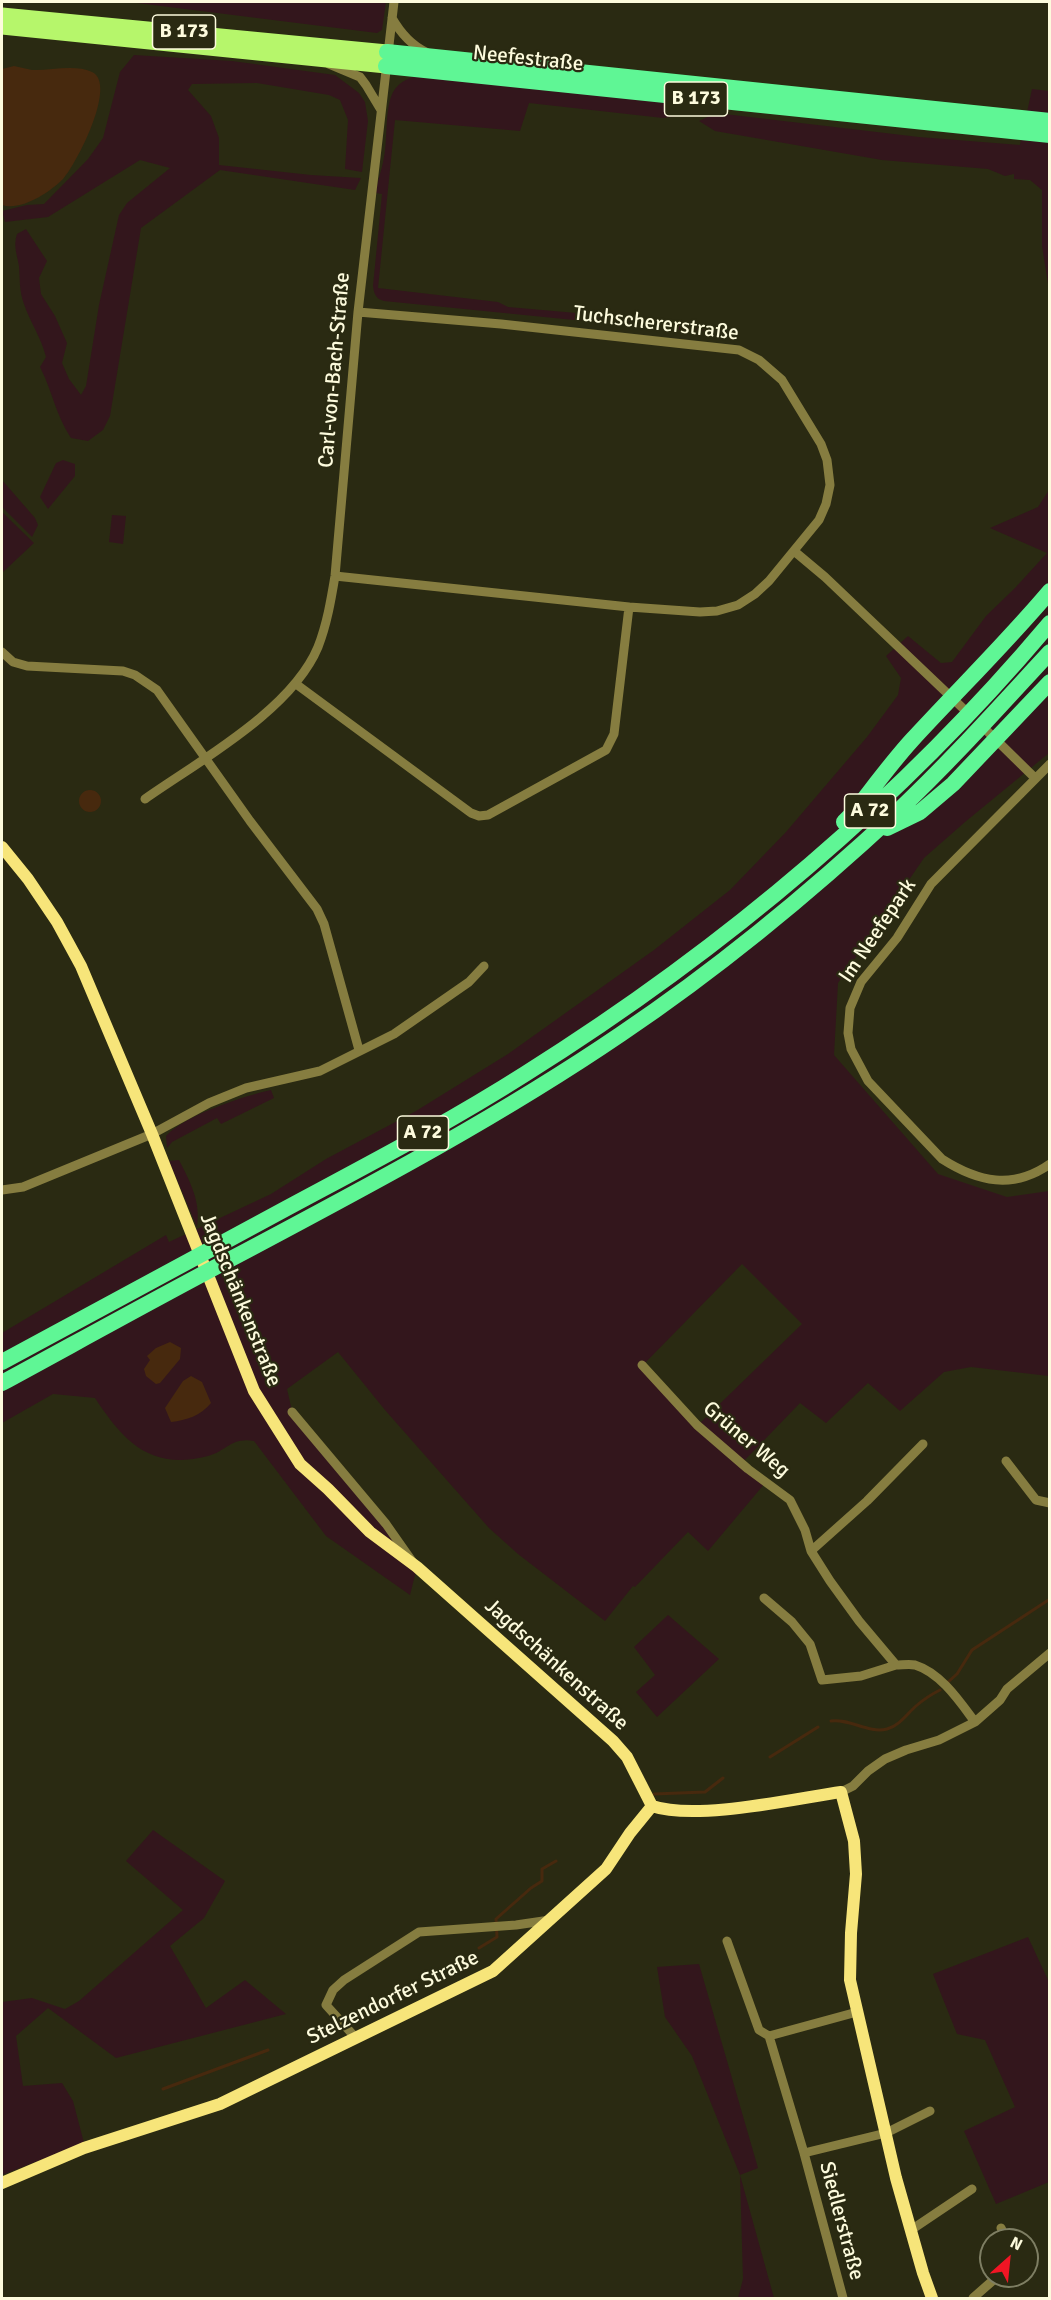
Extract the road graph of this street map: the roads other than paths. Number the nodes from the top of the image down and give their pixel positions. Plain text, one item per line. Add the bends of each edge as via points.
1 (394, 2) edge
2 (2, 15) edge
3 (392, 18) junction
4 (2, 27) edge
5 (441, 58) junction
6 (387, 59) junction
7 (323, 61) junction
8 (381, 110) junction
9 (1050, 121) edge
10 (1050, 135) edge
11 (358, 312) junction
12 (794, 551) junction
13 (334, 576) junction
14 (1050, 591) edge
15 (629, 607) junction
16 (1050, 623) edge
17 (2, 652) edge
18 (1050, 652) edge
19 (1050, 682) edge
20 (296, 684) junction
21 (206, 758) junction
22 (1050, 764) edge
23 (1035, 778) junction
24 (145, 799) dead end
25 (867, 838) junction
26 (2, 847) edge
27 (780, 890) junction
28 (484, 966) dead end
29 (359, 1050) junction
30 (152, 1134) junction
31 (1050, 1164) edge
32 (2, 1191) edge
33 (2, 1362) edge
34 (642, 1365) dead end
35 (2, 1383) edge
36 (292, 1412) dead end
37 (923, 1444) dead end
38 (1006, 1461) dead end
39 (1050, 1503) edge
40 (811, 1551) junction
41 (417, 1567) junction
42 (764, 1598) dead end
43 (1050, 1653) edge
44 (896, 1665) junction
45 (975, 1722) junction
46 (841, 1792) junction
47 (652, 1806) junction
48 (550, 1920) junction
49 (727, 1941) dead end
50 (857, 2012) junction
51 (769, 2036) junction
52 (355, 2037) junction
53 (930, 2111) dead end
54 (886, 2133) junction
55 (804, 2153) junction
56 (2, 2183) edge
57 (972, 2189) dead end
58 (912, 2230) junction
59 (984, 2288) edge
60 (843, 2298) edge
61 (932, 2298) edge
62 (973, 2298) edge

1 - 3 street, Carl-von-Bach-Straße
2 - 6 main road, Neefestraße / B 173
3 - 5 street via 413,44
3 - 6 street, Carl-von-Bach-Straße
4 - 7 main road, Neefestraße / B 173
5 - 6 highway, Neefestraße / B 173
5 - 9 highway, Neefestraße / B 173
6 - 7 main road, Neefestraße / B 173
6 - 8 street, Carl-von-Bach-Straße
6 - 10 highway, Neefestraße / B 173
7 - 8 street via 360,77
8 - 11 street, Carl-von-Bach-Straße
11 - 12 street, Tuchschererstraße via 708,345 750,355 782,380 827,460 830,485 826,504 819,520
11 - 13 street, Carl-von-Bach-Straße
12 - 15 street, Tuchschererstraße via 769,581 738,605 700,612
12 - 23 street
13 - 15 street, Tuchschererstraße
13 - 20 street, Carl-von-Bach-Straße via 328,618 317,649
14 - 27 highway via 911,741 854,812 794,867
15 - 20 street via 614,734 606,750 488,815 471,813
16 - 27 highway, A 72 via 899,784
17 - 21 street via 13,662 27,666 135,675 157,690
18 - 25 highway, A 72 via 968,740
19 - 25 highway via 920,812
20 - 21 street, Carl-von-Bach-Straße via 268,711
21 - 24 street, Carl-von-Bach-Straße
21 - 29 street via 317,909
22 - 23 street, Im Neefepark
23 - 31 street, Im Neefepark via 931,884 897,938 861,982 850,1008 848,1033 850,1048 868,1081 949,1164 975,1176 1008,1181 1025,1178
25 - 35 highway, A 72 via 736,950 622,1034 530,1093
26 - 30 main road, Jagdschänkenstraße via 57,922 81,966
27 - 33 highway, A 72 via 615,1016 524,1075
28 - 29 street via 469,982 394,1034
29 - 30 street via 320,1071 246,1088 209,1103
30 - 32 street via 23,1187
30 - 41 main road, Jagdschänkenstraße via 254,1391 300,1464 370,1532
34 - 40 street, Grüner Weg via 698,1425 790,1500
36 - 41 street, Jagdschänkenstraße
37 - 40 street
38 - 39 street via 1036,1500
40 - 44 street, Grüner Weg via 859,1621
41 - 47 main road, Jagdschänkenstraße via 613,1741 627,1757
42 - 44 street via 810,1644 822,1680 861,1676
43 - 45 street
44 - 45 street via 915,1665 931,1674
45 - 46 street via 885,1759
46 - 47 main road via 713,1810 664,1810
46 - 50 main road via 854,1841 850,1980
47 - 48 main road, Stelzendorfer Straße via 606,1869
48 - 52 main road, Stelzendorfer Straße via 493,1971
48 - 52 street via 419,1932 333,1990 326,2005
49 - 51 street, Siedlerstraße via 759,2030
50 - 51 street
50 - 54 main road
51 - 55 street, Siedlerstraße
52 - 56 main road, Stelzendorfer Straße via 220,2104 84,2148
53 - 54 street, Siedlerstraße
54 - 55 street, Siedlerstraße
54 - 58 main road
55 - 60 street, Siedlerstraße
57 - 58 street
58 - 61 main road
59 - 62 street

